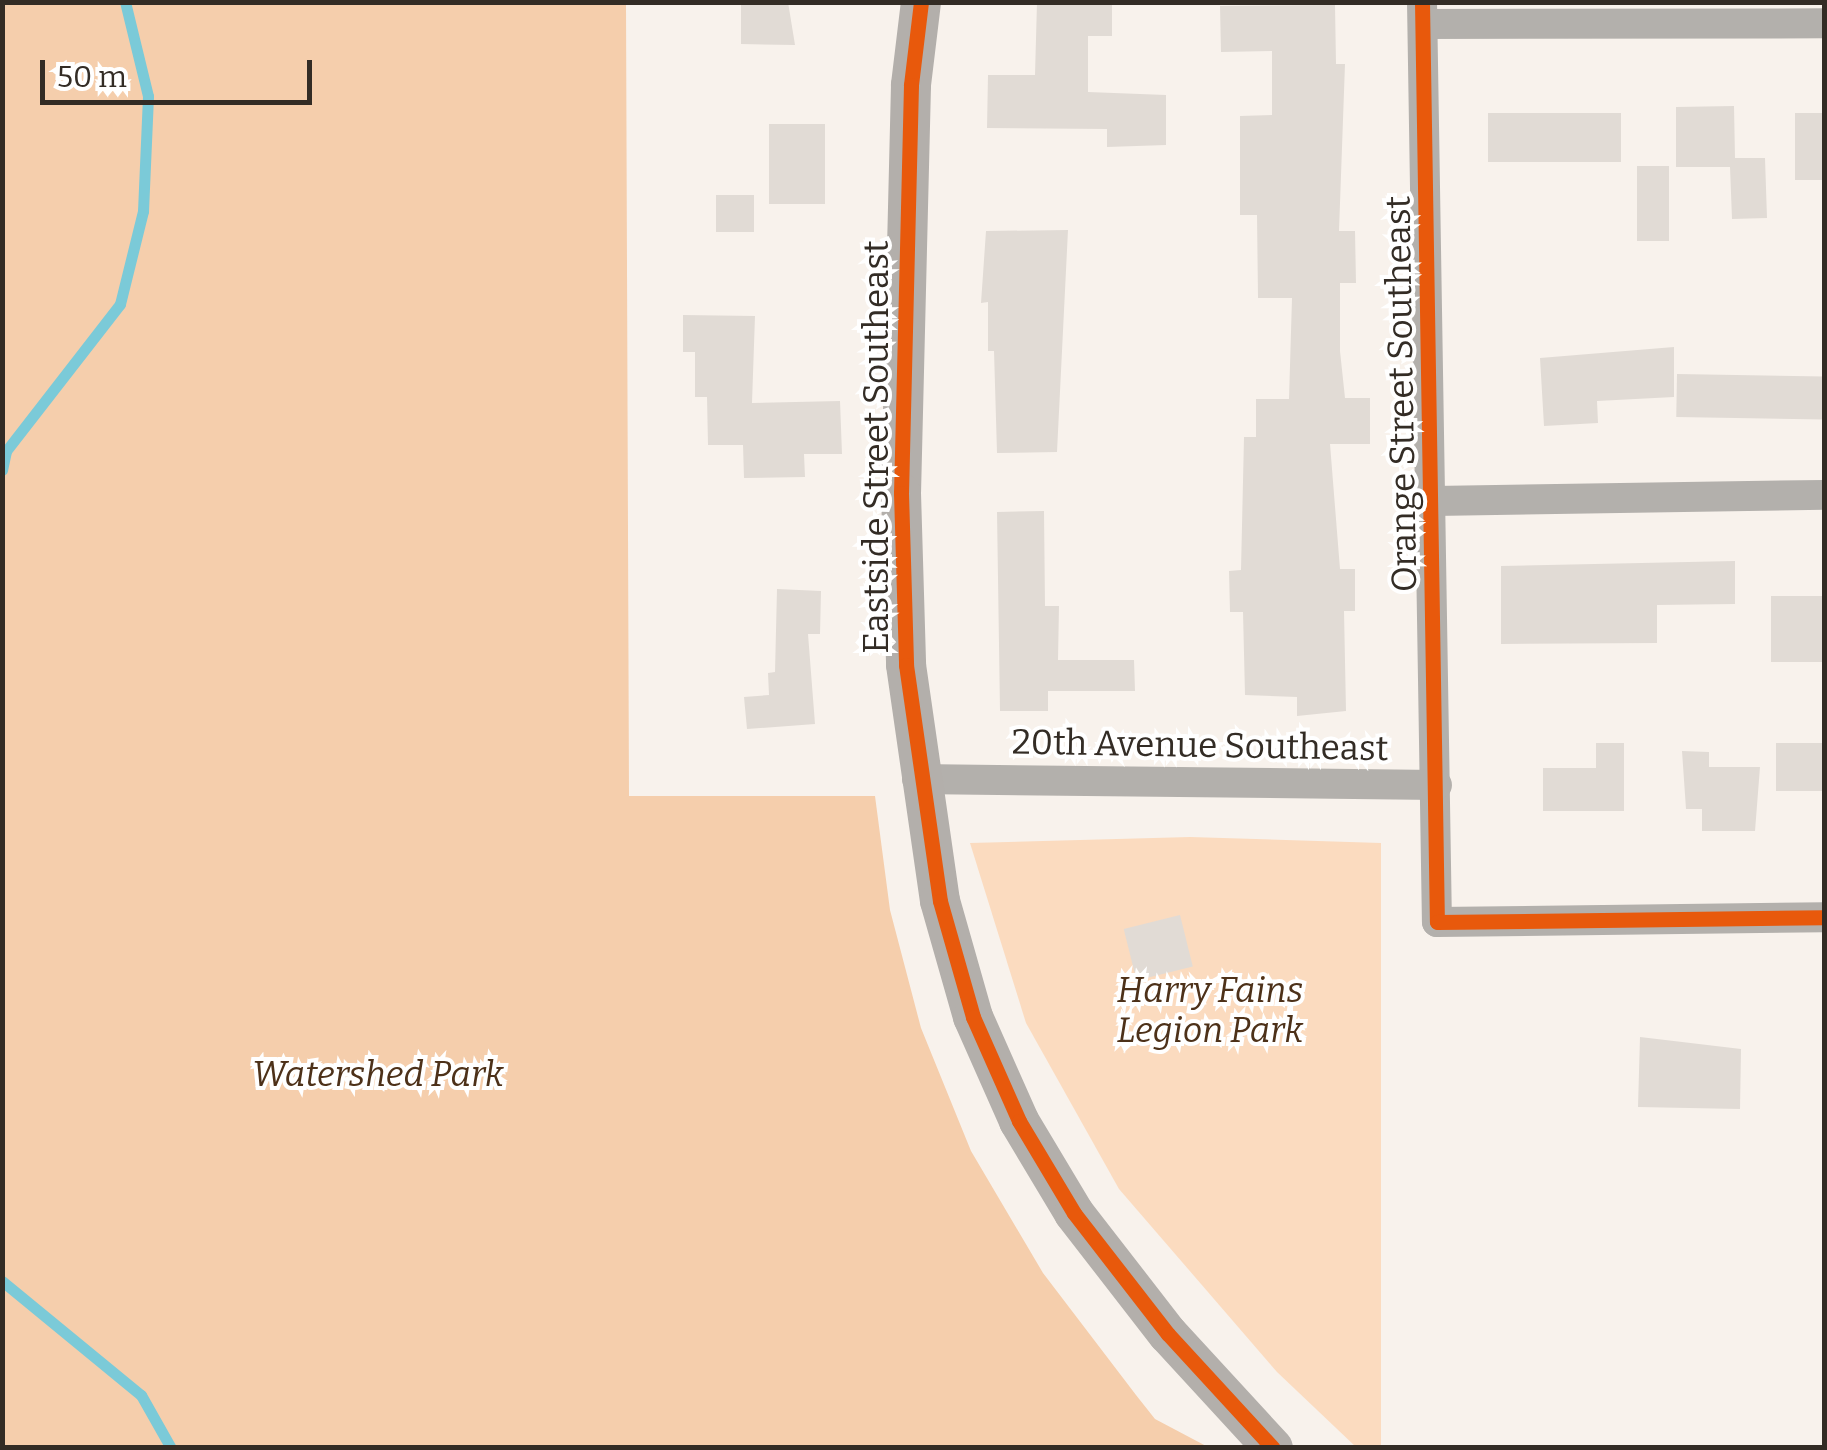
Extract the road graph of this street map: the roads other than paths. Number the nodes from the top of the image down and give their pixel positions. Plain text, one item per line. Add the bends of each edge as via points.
1 (920, 2) edge
2 (1423, 13) edge
3 (1824, 23) edge
4 (1824, 495) edge
5 (1434, 502) junction
6 (918, 779) junction
7 (1436, 784) junction
8 (1824, 917) edge
9 (1273, 1448) edge

1 - 6 street, Eastside Street Southeast via 901,493
2 - 3 street
2 - 5 street, Orange Street Southeast
4 - 5 street
5 - 7 street, Orange Street Southeast
6 - 7 street, 20th Avenue Southeast
6 - 9 street, Eastside Street Southeast via 974,1018 1019,1121 1074,1213 1168,1334
7 - 8 street, 20th Avenue Southeast via 1438,922

